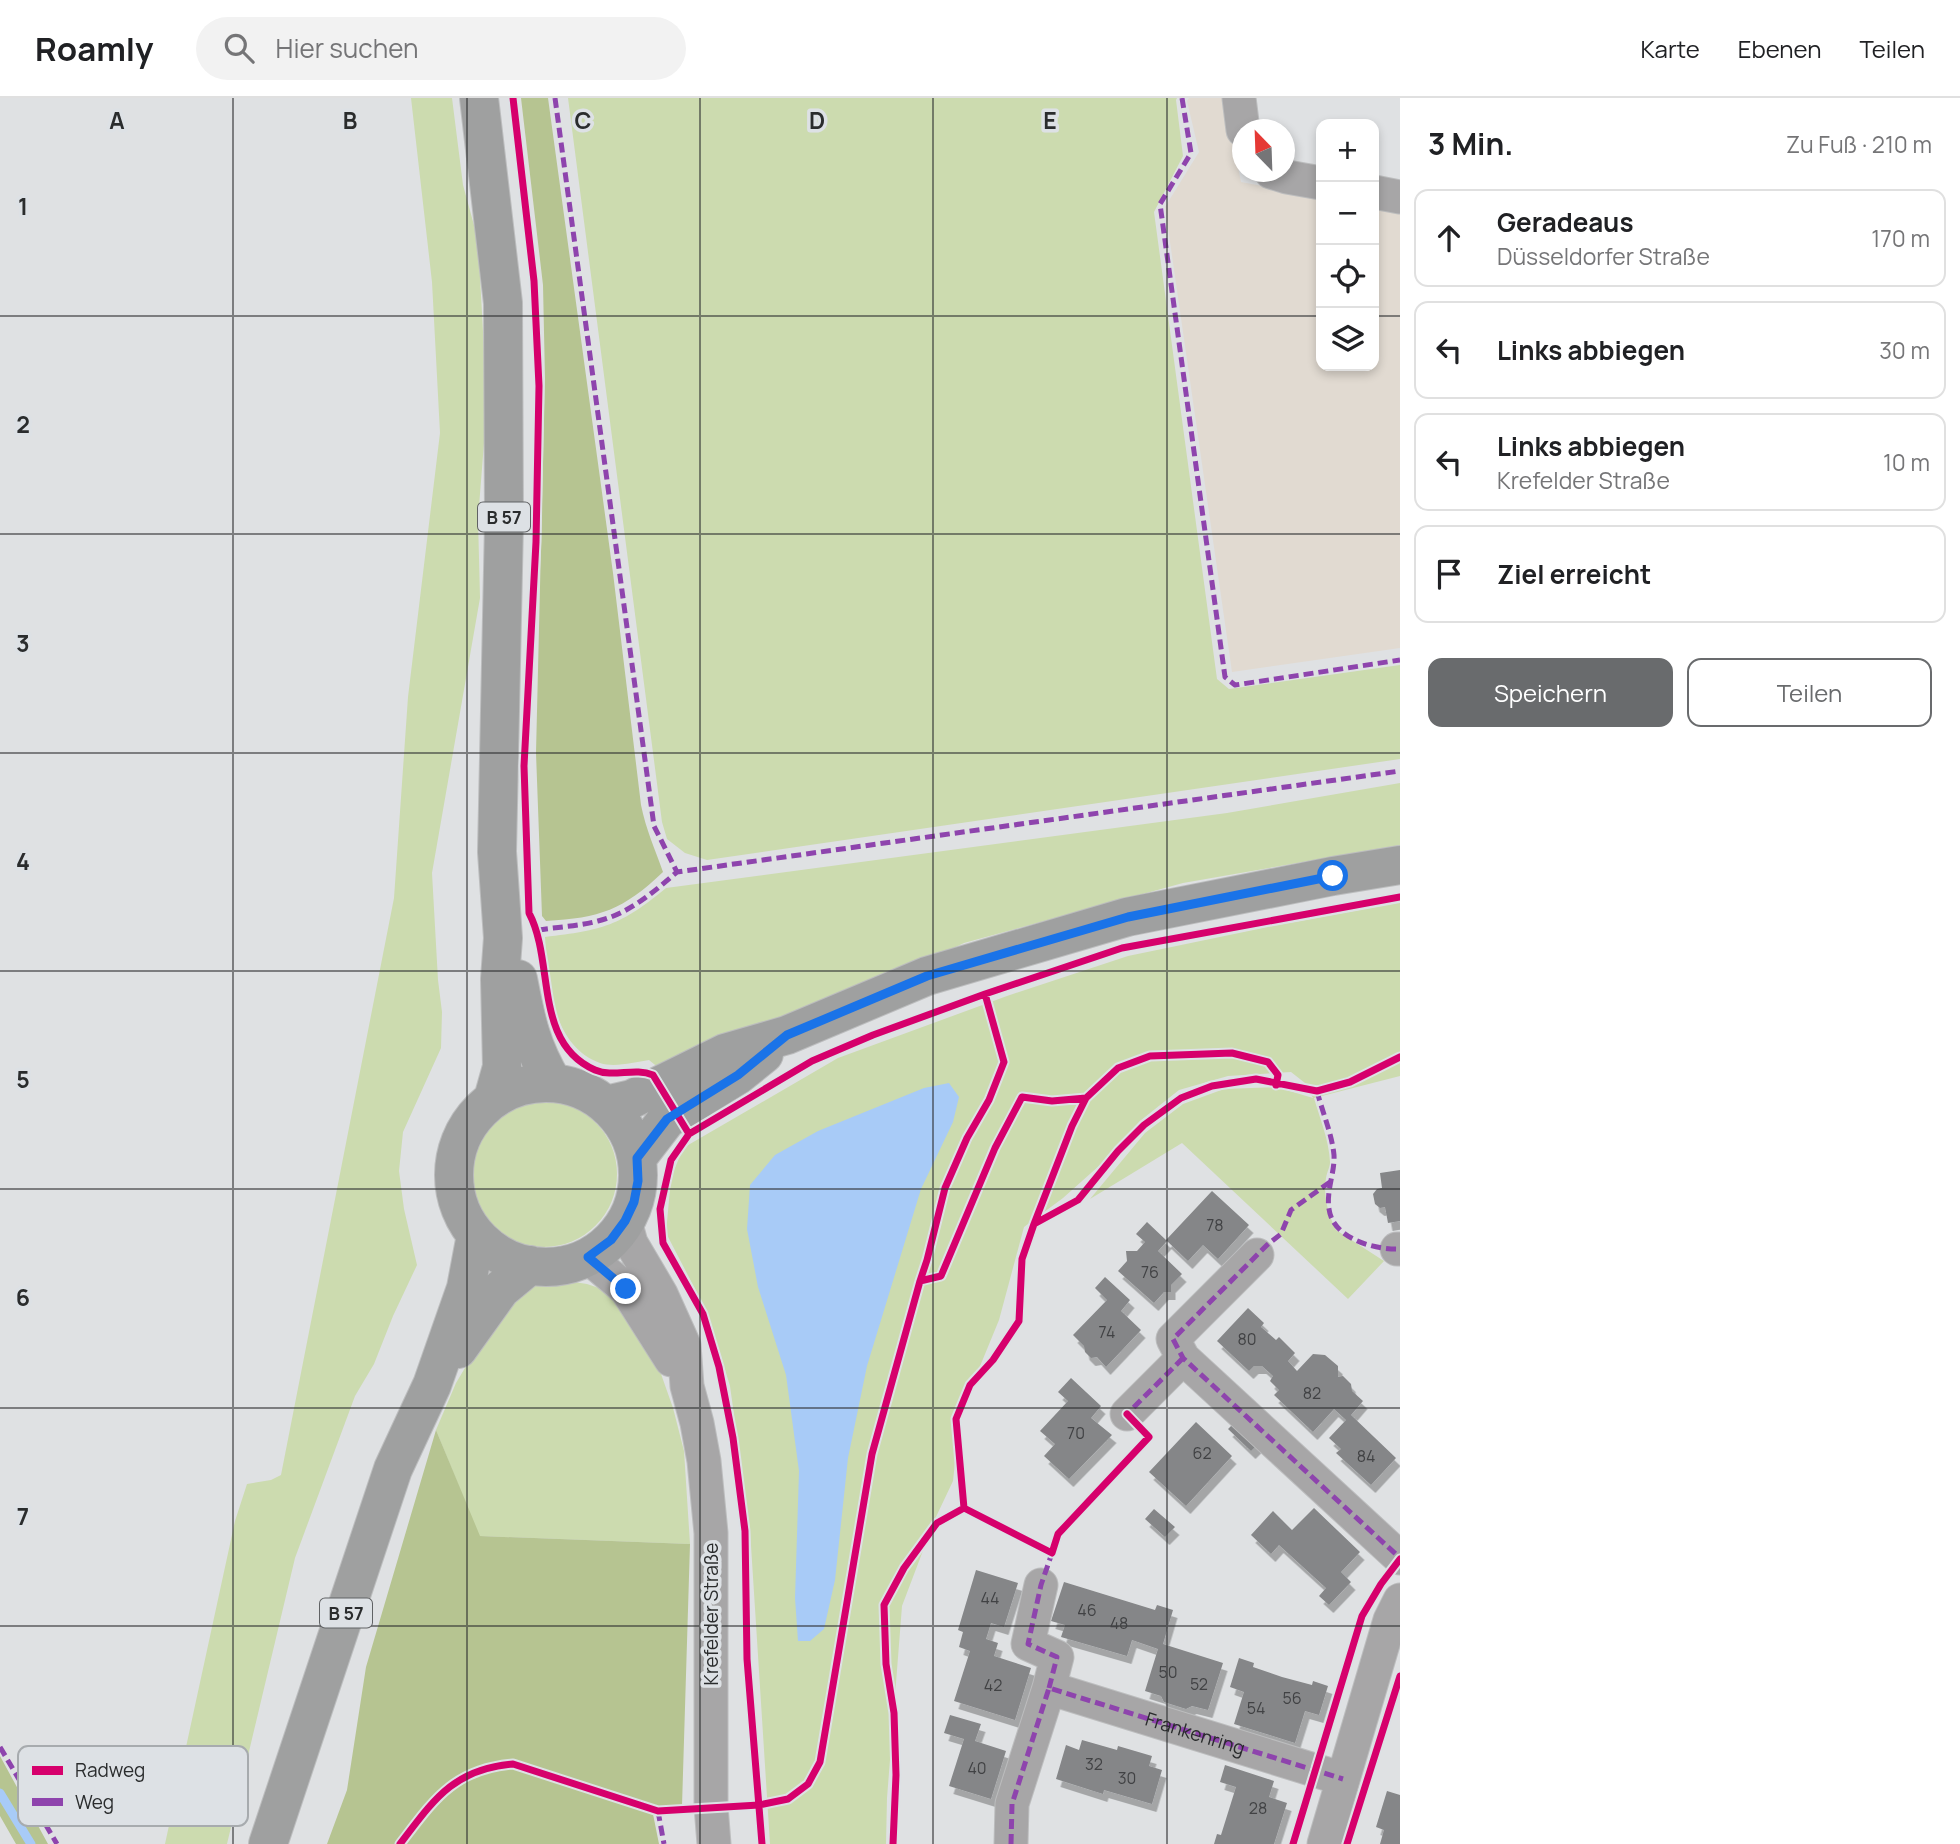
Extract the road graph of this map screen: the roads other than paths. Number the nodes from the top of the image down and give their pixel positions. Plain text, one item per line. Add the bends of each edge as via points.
1 (479, 98) edge
2 (1239, 98) edge
3 (1242, 119) edge
4 (1295, 178) edge
5 (1316, 182) edge
6 (1379, 193) edge
7 (1400, 197) edge
8 (1400, 864) edge
9 (503, 938) junction
10 (787, 1035) junction
11 (553, 1083) junction
12 (493, 1099) junction
13 (606, 1105) junction
14 (637, 1158) junction
15 (625, 1221) junction
16 (476, 1235) junction
17 (1256, 1255) dead end
18 (588, 1257) junction
19 (530, 1265) junction
20 (1183, 1358) junction
21 (432, 1385) junction
22 (687, 1386) junction
23 (1127, 1414) dead end
24 (1400, 1558) edge
25 (1041, 1585) dead end
26 (1400, 1600) edge
27 (1049, 1688) junction
28 (1343, 1779) junction
29 (268, 1844) edge
30 (715, 1844) edge
31 (1011, 1844) edge
32 (1324, 1844) edge

1 - 9 main road, B 57 via 503,303 497,852
2 - 3 street
4 - 5 street
6 - 7 street
8 - 10 main road via 1128,917 927,976
9 - 11 main road, B 57 via 517,976 530,1037
9 - 12 main road, B 57 via 502,1067
10 - 13 main road via 726,1053 632,1099
10 - 14 main road via 738,1075 667,1119
11 - 12 main road via 526,1085
11 - 13 main road via 584,1091
12 - 16 main road via 473,1119 459,1143 454,1170 461,1211
13 - 14 main road via 626,1129
14 - 15 main road via 634,1202
15 - 18 main road via 611,1240
15 - 22 street, Krefelder Straße via 631,1243 684,1345
16 - 19 main road via 494,1251
16 - 21 main road, B 57 via 466,1288
17 - 20 street via 1173,1339
18 - 19 main road via 559,1266
18 - 22 street, Krefelder Straße via 626,1289
19 - 21 main road, B 57 via 501,1289
20 - 23 street
20 - 24 street
21 - 29 main road, B 57 via 393,1469
22 - 30 street, Krefelder Straße via 704,1461 711,1534 711,1806
25 - 27 street via 1028,1644 1057,1657
26 - 28 street
27 - 28 street, Frankenring
27 - 31 street via 1012,1804
28 - 32 street

